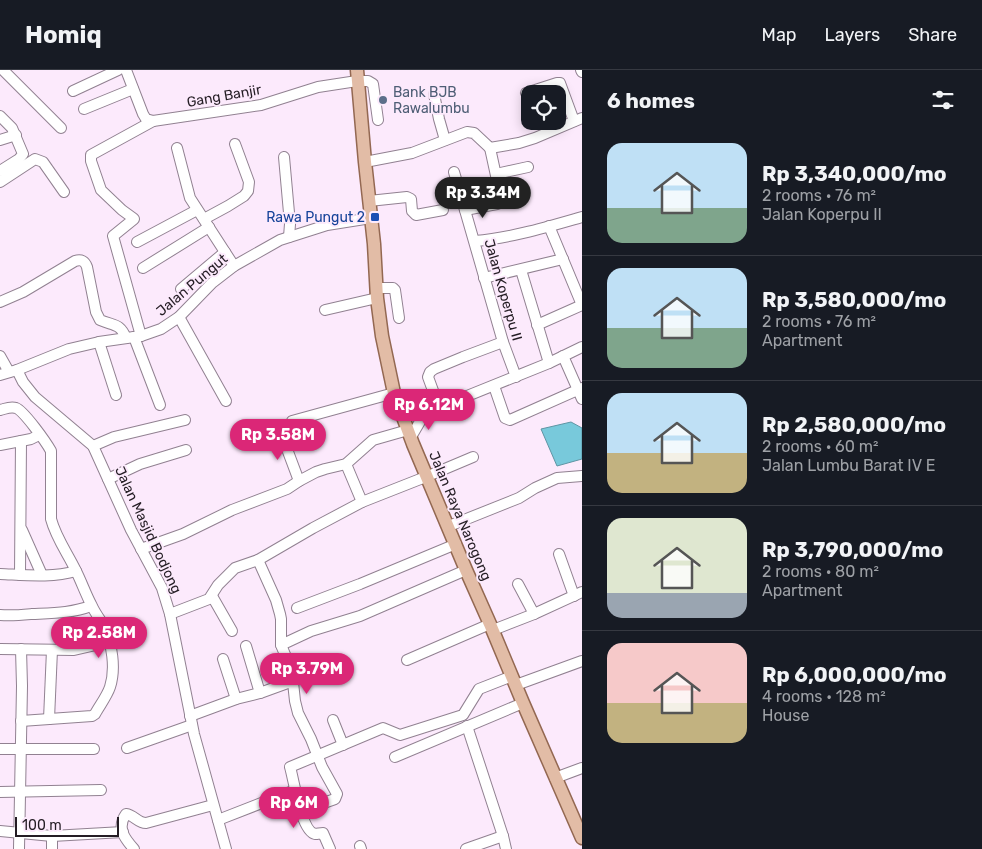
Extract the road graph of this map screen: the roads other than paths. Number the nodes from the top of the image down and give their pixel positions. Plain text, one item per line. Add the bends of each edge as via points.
1 (3, 70) edge
2 (118, 70) edge
3 (126, 70) edge
4 (357, 76) edge
5 (132, 89) junction
6 (73, 92) dead end
7 (434, 94) dead end
8 (566, 95) edge
9 (84, 108) dead end
10 (0, 116) edge
11 (578, 119) edge
12 (378, 120) dead end
13 (153, 121) junction
14 (61, 128) dead end
15 (16, 135) junction
16 (0, 140) edge
17 (445, 140) junction
18 (234, 144) dead end
19 (177, 148) dead end
20 (490, 148) junction
21 (284, 157) dead end
22 (365, 162) junction
23 (528, 167) dead end
24 (0, 171) edge
25 (454, 172) dead end
26 (496, 174) junction
27 (0, 182) edge
28 (64, 192) dead end
29 (369, 201) junction
30 (197, 210) junction
31 (443, 210) dead end
32 (465, 210) junction
33 (582, 217) edge
34 (371, 218) junction
35 (207, 223) junction
36 (549, 226) junction
37 (289, 237) junction
38 (475, 241) junction
39 (136, 242) dead end
40 (225, 252) junction
41 (563, 259) junction
42 (234, 266) junction
43 (143, 268) dead end
44 (521, 270) junction
45 (484, 278) junction
46 (181, 289) dead end
47 (377, 293) junction
48 (0, 302) edge
49 (582, 305) edge
50 (325, 310) dead end
51 (179, 317) junction
52 (399, 318) dead end
53 (537, 325) junction
54 (134, 337) junction
55 (99, 342) junction
56 (503, 342) junction
57 (582, 347) edge
58 (0, 356) edge
59 (563, 356) junction
60 (549, 363) junction
61 (9, 372) edge
62 (516, 377) junction
63 (494, 386) junction
64 (580, 393) edge
65 (116, 395) dead end
66 (396, 399) junction
67 (226, 401) dead end
68 (160, 405) dead end
69 (439, 407) junction
70 (0, 410) edge
71 (425, 413) junction
72 (185, 420) dead end
73 (292, 421) dead end
74 (281, 433) dead end
75 (409, 434) junction
76 (39, 435) junction
77 (21, 441) junction
78 (0, 445) edge
79 (94, 446) junction
80 (186, 450) dead end
81 (473, 457) dead end
82 (346, 464) junction
83 (428, 476) junction
84 (582, 476) edge
85 (108, 479) junction
86 (299, 481) junction
87 (362, 502) junction
88 (21, 526) junction
89 (448, 526) junction
90 (456, 544) junction
91 (141, 549) junction
92 (559, 554) dead end
93 (258, 560) junction
94 (466, 570) junction
95 (76, 571) junction
96 (0, 574) edge
97 (20, 575) junction
98 (42, 575) junction
99 (518, 584) dead end
100 (578, 594) edge
101 (212, 596) junction
102 (92, 606) junction
103 (297, 608) dead end
104 (170, 614) junction
105 (534, 614) junction
106 (0, 615) edge
107 (492, 627) junction
108 (232, 631) dead end
109 (109, 642) junction
110 (281, 645) junction
111 (246, 646) dead end
112 (0, 649) edge
113 (21, 649) junction
114 (52, 650) junction
115 (223, 659) dead end
116 (407, 660) dead end
117 (582, 661) edge
118 (293, 681) junction
119 (514, 681) junction
120 (260, 693) junction
121 (236, 699) junction
122 (523, 703) junction
123 (49, 719) junction
124 (191, 720) junction
125 (333, 720) dead end
126 (21, 721) junction
127 (467, 726) junction
128 (343, 745) junction
129 (22, 748) junction
130 (127, 748) dead end
131 (0, 749) edge
132 (94, 749) dead end
133 (318, 756) junction
134 (395, 757) dead end
135 (582, 768) edge
136 (556, 778) junction
137 (101, 790) dead end
138 (296, 790) junction
139 (0, 792) edge
140 (20, 795) junction
141 (213, 805) junction
142 (318, 805) dead end
143 (218, 820) junction
144 (0, 832) edge
145 (19, 832) junction
146 (122, 832) junction
147 (52, 836) junction
148 (503, 836) junction
149 (582, 838) edge
150 (20, 849) edge
151 (52, 849) edge
152 (134, 849) edge
153 (226, 849) edge
154 (330, 849) edge
155 (466, 849) edge
156 (506, 849) edge

1 - 14 street
2 - 6 street
3 - 5 street
4 - 12 street via 373,84
4 - 13 street, Gang Banjir via 261,105
4 - 22 main road, Jalan Raya Narogong
5 - 9 street
5 - 13 street via 146,119
7 - 17 street
8 - 11 street
10 - 15 street
11 - 20 street via 535,138
13 - 54 street via 91,155 101,190 134,218 113,236
15 - 16 street
15 - 24 street via 23,154
17 - 20 street via 467,132 474,133
17 - 22 street via 412,153
18 - 35 street via 249,182 248,191
19 - 30 street via 190,198
20 - 26 street
21 - 37 street
22 - 29 main road, Jalan Raya Narogong
23 - 26 street
25 - 32 street, Jalan Koperpu II
26 - 32 street via 498,199
27 - 28 street via 35,158 43,162
29 - 31 street via 407,197 411,199 412,211 416,215
29 - 34 main road, Jalan Raya Narogong
30 - 35 street
30 - 39 street
32 - 38 street, Jalan Koperpu II
33 - 36 street
34 - 37 street, Jalan Pungut via 327,225
34 - 47 main road, Jalan Raya Narogong
35 - 40 street
35 - 43 street
36 - 38 street
36 - 41 street
37 - 42 street, Jalan Pungut
38 - 45 street, Jalan Koperpu II
40 - 42 street
40 - 46 street
41 - 44 street
41 - 49 street
42 - 51 street, Jalan Pungut
44 - 45 street
44 - 53 street
45 - 56 street, Jalan Koperpu II
47 - 50 street
47 - 52 street via 395,290
47 - 66 main road, Jalan Raya Narogong via 382,336
48 - 54 street via 79,260 87,267 100,320 118,326
49 - 53 street
51 - 54 street, Jalan Pungut via 161,329
51 - 67 street
53 - 60 street
54 - 55 street, Jalan Pungut
54 - 68 street
55 - 61 street, Jalan Pungut via 69,349
55 - 65 street
56 - 62 street, Jalan Koperpu II
56 - 69 street via 430,372 428,377
57 - 59 street
58 - 61 street, Jalan Masjid Bodjong
59 - 60 street
59 - 64 street
60 - 62 street
61 - 79 street, Jalan Masjid Bodjong
62 - 63 street
63 - 64 street via 505,418 510,420
63 - 69 street
66 - 71 street
66 - 73 street
66 - 75 main road, Jalan Raya Narogong
69 - 71 street
70 - 76 street via 17,408
71 - 75 street
72 - 79 street via 114,437
74 - 86 street
75 - 82 street via 372,440
75 - 83 main road, Jalan Raya Narogong
76 - 77 street
76 - 95 street via 51,451 52,524
77 - 78 street
77 - 88 street
79 - 85 street, Jalan Masjid Bodjong
80 - 85 street via 140,464
81 - 83 street
82 - 86 street
82 - 87 street
83 - 87 street
83 - 89 main road, Jalan Raya Narogong
84 - 89 street via 557,478 519,498
85 - 91 street, Jalan Masjid Bodjong
86 - 91 street via 183,534
87 - 93 street
88 - 97 street
88 - 98 street
89 - 90 main road, Jalan Raya Narogong
90 - 94 main road, Jalan Raya Narogong
90 - 103 street
91 - 104 street, Jalan Masjid Bodjong via 162,588
92 - 100 street
93 - 101 street via 235,568
93 - 110 street via 278,607
94 - 107 main road, Jalan Raya Narogong
94 - 110 street via 360,616 311,631
95 - 98 street
95 - 102 street
96 - 97 street
97 - 98 street
99 - 105 street
100 - 105 street
101 - 104 street
101 - 108 street
102 - 106 street via 65,613
102 - 109 street
104 - 124 street, Jalan Masjid Bodjong
105 - 107 street
107 - 116 street
107 - 119 main road, Jalan Raya Narogong
109 - 114 street via 74,650
109 - 123 street via 113,666 110,686 98,709 92,716
110 - 118 street
111 - 120 street
112 - 113 street
113 - 114 street
113 - 126 street
114 - 123 street
115 - 121 street
117 - 119 street
118 - 120 street
118 - 133 street via 298,713
119 - 122 main road, Jalan Raya Narogong
119 - 128 street via 479,689 463,715 400,735 384,728
120 - 121 street
121 - 124 street
122 - 127 street
122 - 136 main road, Jalan Raya Narogong
123 - 126 street
124 - 130 street
124 - 141 street, Jalan Masjid Bodjong
125 - 128 street
126 - 129 street
127 - 134 street
127 - 148 street
128 - 133 street
129 - 131 street
129 - 132 street
129 - 140 street
133 - 138 street via 290,767
133 - 142 street via 337,795 335,799
135 - 136 street
136 - 149 main road, Jalan Raya Narogong
137 - 140 street
138 - 143 street
138 - 154 street via 307,827 316,834 323,833
139 - 140 street
140 - 145 street
141 - 143 street, Jalan Masjid Bodjong
141 - 146 street via 146,823 126,814
143 - 153 street, Jalan Masjid Bodjong
144 - 145 street
145 - 147 street
145 - 150 street
146 - 147 street
146 - 152 street
147 - 151 street
148 - 155 street
148 - 156 street

